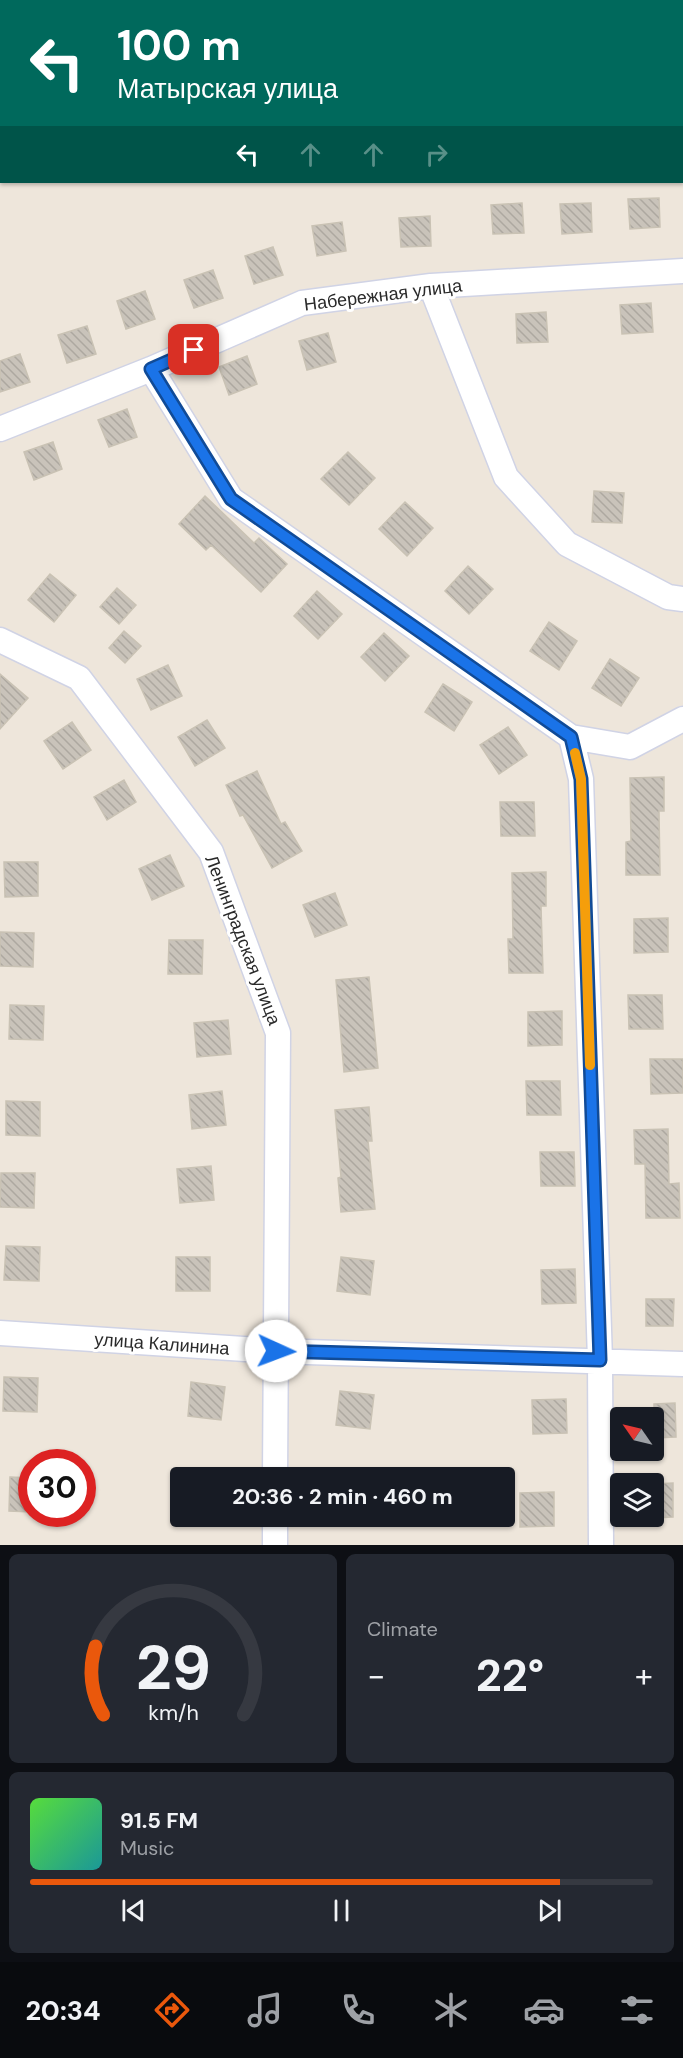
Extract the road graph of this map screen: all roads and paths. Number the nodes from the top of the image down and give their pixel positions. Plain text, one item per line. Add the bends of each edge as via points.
1 (683, 271) edge
2 (431, 286) junction
3 (151, 369) junction
4 (0, 429) edge
5 (683, 599) edge
6 (0, 640) edge
7 (683, 719) edge
8 (571, 737) junction
9 (0, 1333) edge
10 (276, 1351) junction
11 (600, 1360) junction
12 (683, 1364) edge
13 (275, 1467) edge
14 (275, 1527) edge
15 (275, 1545) edge
16 (601, 1545) edge

1 - 2 street, Набережная улица
2 - 3 street, Набережная улица via 302,303
2 - 5 street via 506,477 567,544 668,597
3 - 4 street, Набережная улица
3 - 8 street via 231,499
6 - 10 street, Ленинградская улица via 79,678 211,852 278,1033
7 - 8 street via 630,747
8 - 11 street via 581,779
9 - 10 street, улица Калинина
10 - 11 street, улица Калинина
10 - 13 street, Ленинградская улица
11 - 12 street, улица Калинина
11 - 16 street
14 - 15 street

